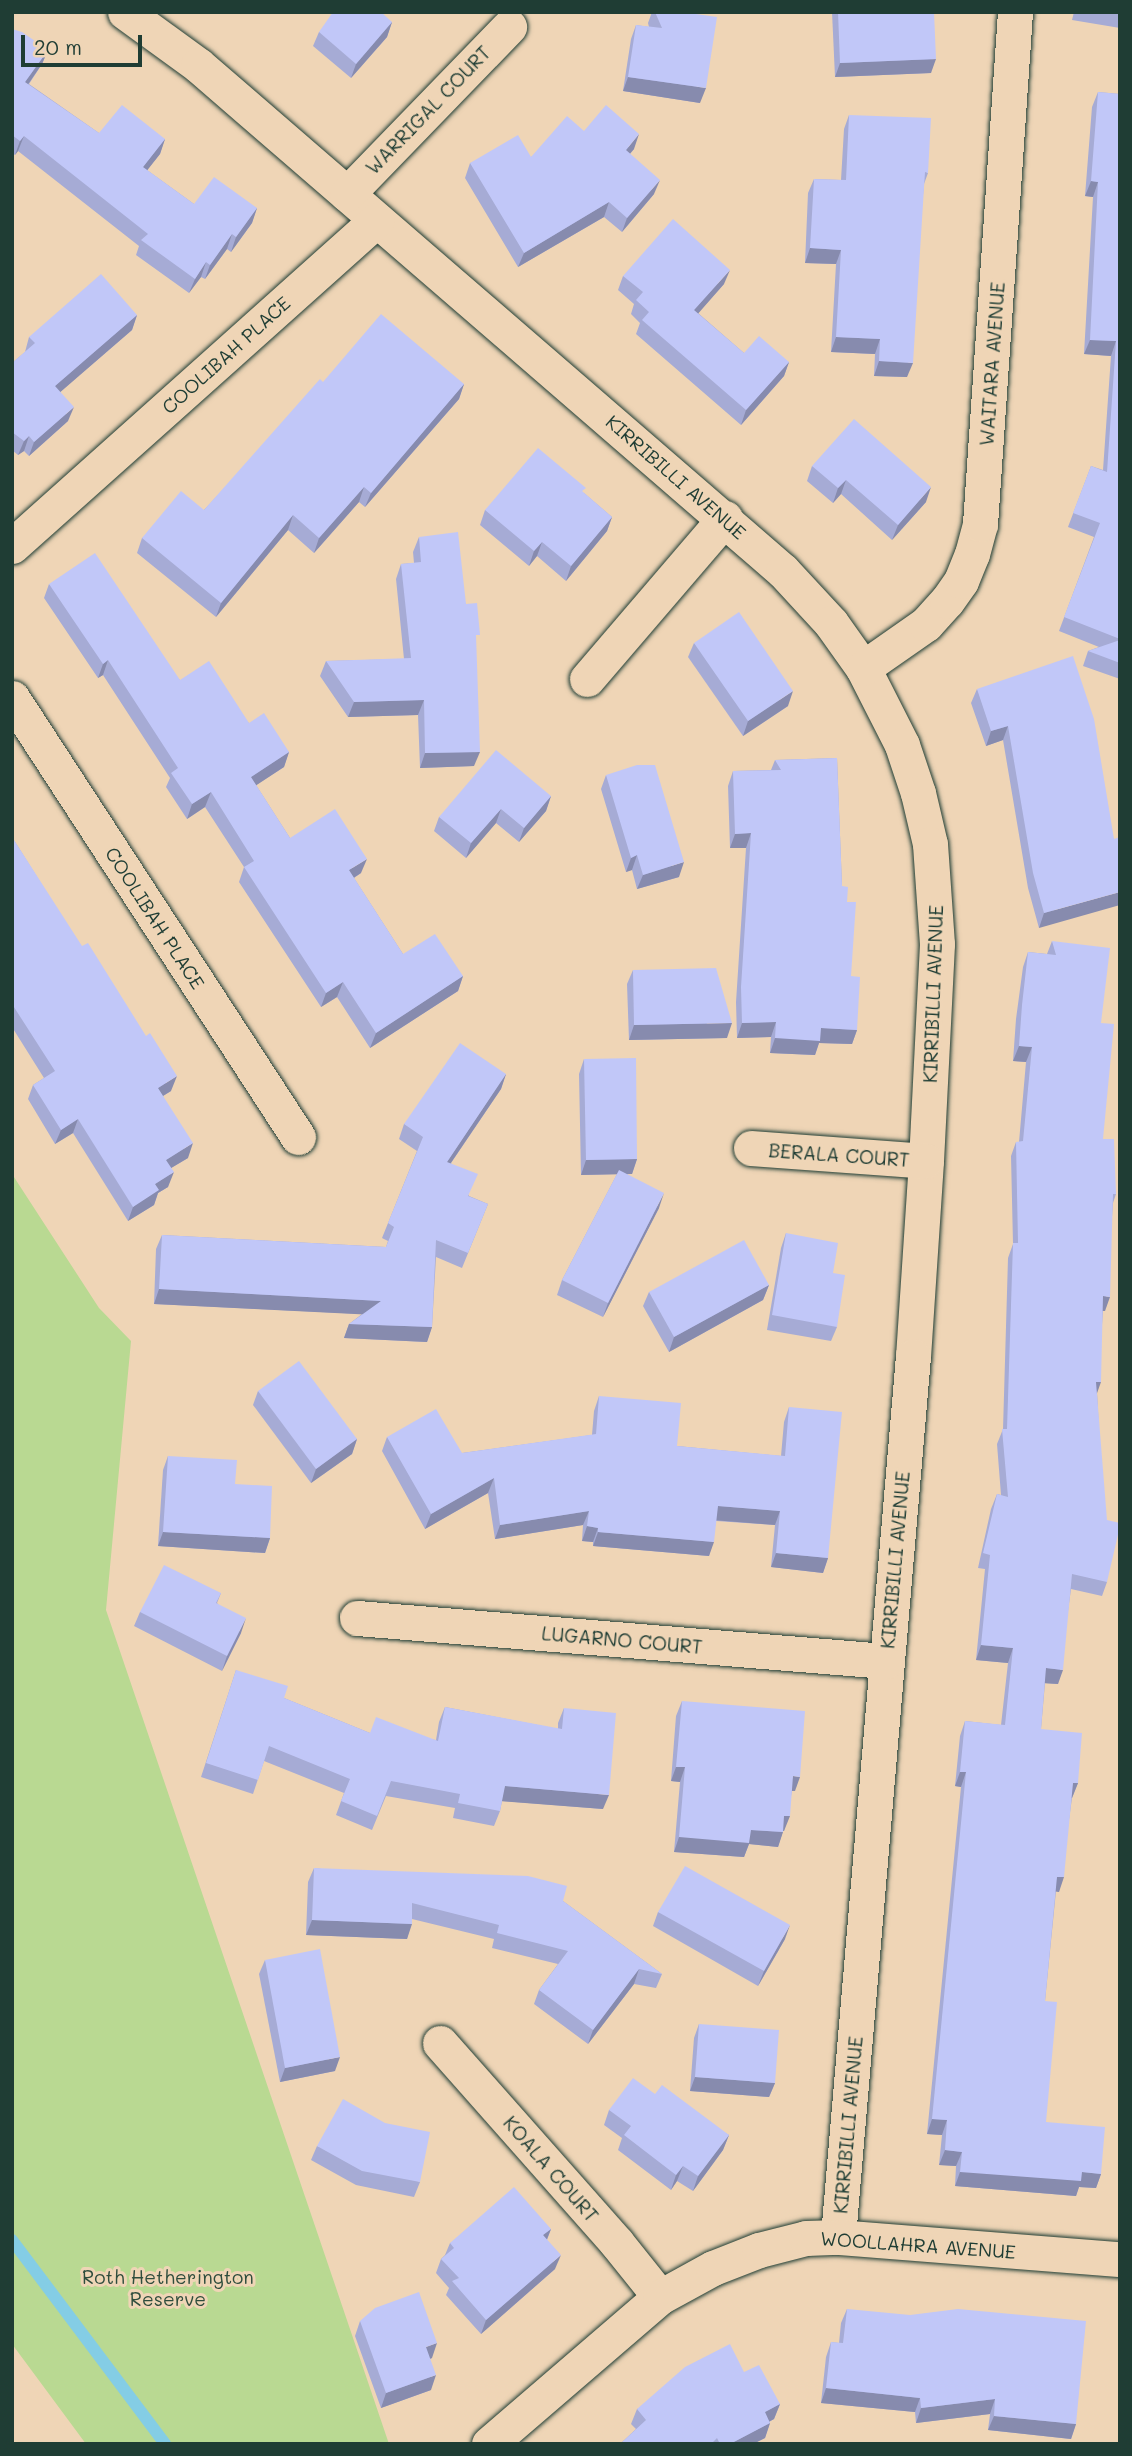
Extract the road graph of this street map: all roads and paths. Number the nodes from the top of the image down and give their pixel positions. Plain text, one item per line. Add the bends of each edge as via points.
1 (125, 12) edge
2 (1015, 12) edge
3 (509, 27) dead end
4 (347, 194) junction
5 (377, 220) junction
6 (725, 518) junction
7 (12, 546) edge
8 (863, 668) junction
9 (587, 679) dead end
10 (12, 698) edge
11 (298, 1137) dead end
12 (751, 1148) dead end
13 (926, 1161) junction
14 (357, 1618) dead end
15 (886, 1661) junction
16 (440, 2043) dead end
17 (838, 2237) junction
18 (1120, 2259) edge
19 (660, 2297) junction
20 (489, 2444) edge

1 - 4 street, KIRRIBILLI AVENUE via 198,65
2 - 8 street, WAITARA AVENUE via 980,524 968,563 947,601 926,624
3 - 4 street, WARRIGAL COURT
4 - 5 street, KIRRIBILLI AVENUE
5 - 6 street, KIRRIBILLI AVENUE
5 - 7 street, COOLIBAH PLACE
6 - 8 street, KIRRIBILLI AVENUE via 831,623
6 - 9 street
8 - 13 street, KIRRIBILLI AVENUE via 902,745 930,844 937,944
10 - 11 street, COOLIBAH PLACE
12 - 13 street, BERALA COURT
13 - 15 street, KIRRIBILLI AVENUE
14 - 15 street, LUGARNO COURT
15 - 17 street, KIRRIBILLI AVENUE
16 - 19 street, KOALA COURT
17 - 18 street, WOOLLAHRA AVENUE
17 - 19 street, WOOLLAHRA AVENUE via 806,2238 759,2250
19 - 20 street, WOOLLAHRA AVENUE

